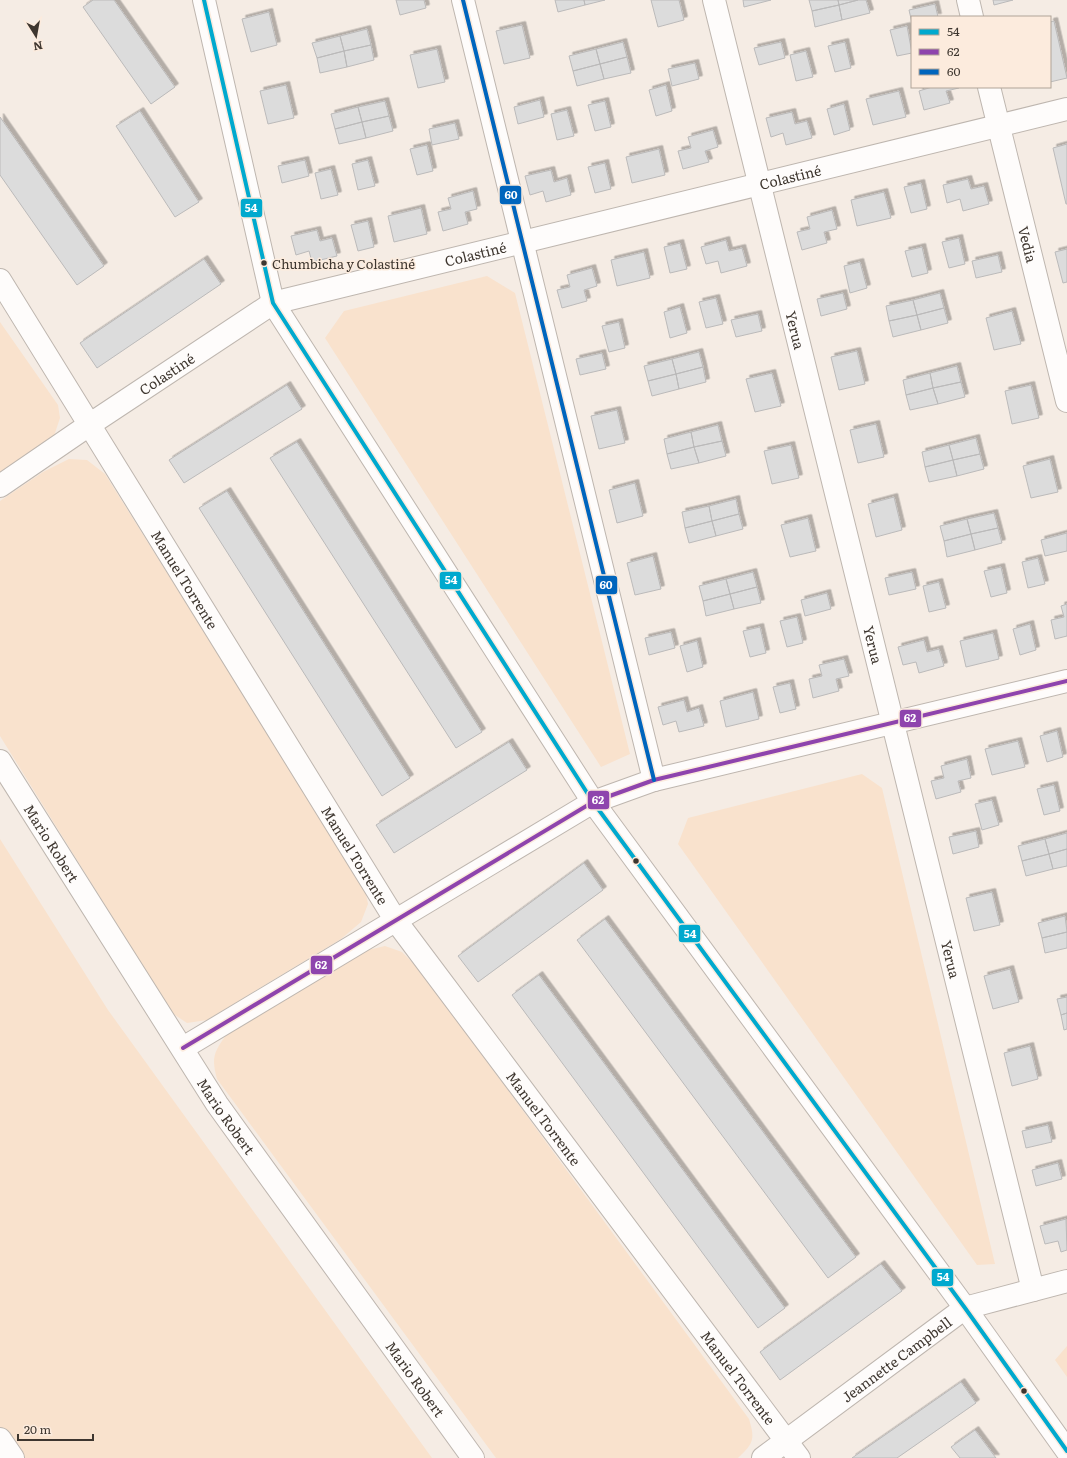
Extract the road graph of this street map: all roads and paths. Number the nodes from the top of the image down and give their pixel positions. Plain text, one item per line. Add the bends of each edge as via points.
1 (204, 0) edge
2 (463, 0) edge
3 (714, 0) edge
4 (968, 0) edge
5 (972, 16) edge
6 (989, 88) edge
7 (1067, 109) edge
8 (999, 126) junction
9 (759, 185) junction
10 (523, 242) junction
11 (0, 280) edge
12 (273, 303) junction
13 (1067, 401) edge
14 (89, 425) junction
15 (0, 486) edge
16 (1067, 682) edge
17 (893, 723) junction
18 (0, 761) edge
19 (654, 780) junction
20 (593, 802) junction
21 (396, 921) junction
22 (183, 1048) junction
23 (1067, 1281) edge
24 (1033, 1290) junction
25 (965, 1308) junction
26 (0, 1439) edge
27 (792, 1449) edge
28 (1067, 1451) edge
29 (13, 1458) edge
30 (474, 1458) edge
31 (763, 1458) edge

1 - 12 main road
2 - 10 main road
3 - 9 main road, Yerua
4 - 5 main road
6 - 8 main road, Vedia
7 - 8 main road, Colastiné
8 - 9 main road, Colastiné
8 - 13 main road, Vedia
9 - 10 main road, Colastiné
9 - 17 main road, Yerua
10 - 12 main road, Colastiné
10 - 19 main road
11 - 14 main road, Manuel Torrente
12 - 14 main road, Colastiné
12 - 20 main road
14 - 15 main road, Colastiné
14 - 21 main road, Manuel Torrente
16 - 17 main road
17 - 19 main road
17 - 24 main road, Yerua
18 - 22 main road, Mario Robert
19 - 20 main road
20 - 21 main road
20 - 25 main road
21 - 22 main road
21 - 27 main road, Manuel Torrente
22 - 30 main road, Mario Robert via 217,1104
23 - 24 main road, Jeannette Campbell
24 - 25 main road, Jeannette Campbell
25 - 27 main road, Jeannette Campbell
25 - 28 main road
26 - 29 main road
27 - 31 main road, Jeannette Campbell

